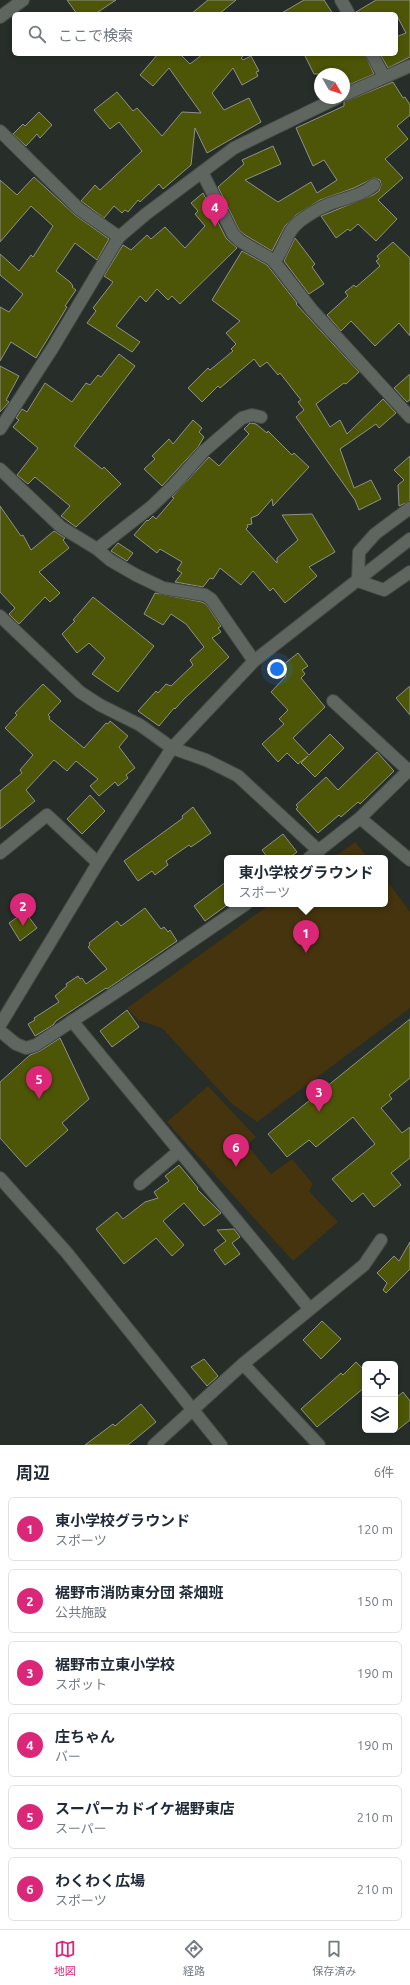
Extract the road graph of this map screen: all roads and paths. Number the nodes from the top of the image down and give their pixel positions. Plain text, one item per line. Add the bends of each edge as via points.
1 (341, 0) edge
2 (16, 2) edge
3 (348, 12) edge
4 (0, 17) edge
5 (373, 56) edge
6 (410, 66) edge
7 (384, 78) junction
8 (350, 92) edge
9 (324, 104) edge
10 (0, 131) edge
11 (202, 172) junction
12 (374, 185) dead end
13 (119, 237) junction
14 (274, 262) junction
15 (261, 417) dead end
16 (410, 418) edge
17 (0, 429) edge
18 (0, 469) edge
19 (410, 508) edge
20 (410, 539) edge
21 (96, 549) junction
22 (410, 572) edge
23 (358, 580) junction
24 (0, 616) edge
25 (254, 662) junction
26 (333, 701) dead end
27 (172, 748) junction
28 (409, 769) edge
29 (360, 818) junction
30 (319, 851) junction
31 (0, 853) edge
32 (313, 855) edge
33 (410, 860) edge
34 (98, 863) junction
35 (242, 907) edge
36 (72, 1021) junction
37 (0, 1025) edge
38 (0, 1031) edge
39 (179, 1151) junction
40 (0, 1178) edge
41 (140, 1184) dead end
42 (381, 1240) dead end
43 (309, 1308) junction
44 (243, 1364) junction
45 (192, 1409) junction
46 (154, 1445) edge
47 (221, 1445) edge
48 (319, 1445) edge

1 - 3 street
2 - 4 street
5 - 7 street
6 - 7 street
7 - 8 street
9 - 11 street via 234,148
10 - 13 street via 79,209
11 - 13 street
11 - 14 street via 233,234
12 - 14 street via 358,195 325,206 299,222 287,237
13 - 17 street via 52,349
14 - 16 street via 312,310
15 - 21 street via 252,415 242,418 204,451 151,507
18 - 21 street via 61,527
19 - 23 street via 375,534 358,552
20 - 23 street
21 - 25 street via 110,560 163,588 211,598
22 - 23 street via 384,590
23 - 25 street
24 - 27 street via 80,692 140,725
25 - 27 street
26 - 28 street
27 - 30 street via 206,760 238,776
27 - 34 street
28 - 29 street
29 - 30 street
29 - 33 street
30 - 32 street
31 - 34 street via 47,815
34 - 37 street
35 - 36 street
36 - 38 street via 26,1048 16,1044
36 - 39 street
39 - 41 street
39 - 43 street
40 - 45 street via 66,1253
42 - 43 street via 364,1265
43 - 44 street
44 - 45 street
44 - 48 street
45 - 46 street
45 - 47 street

